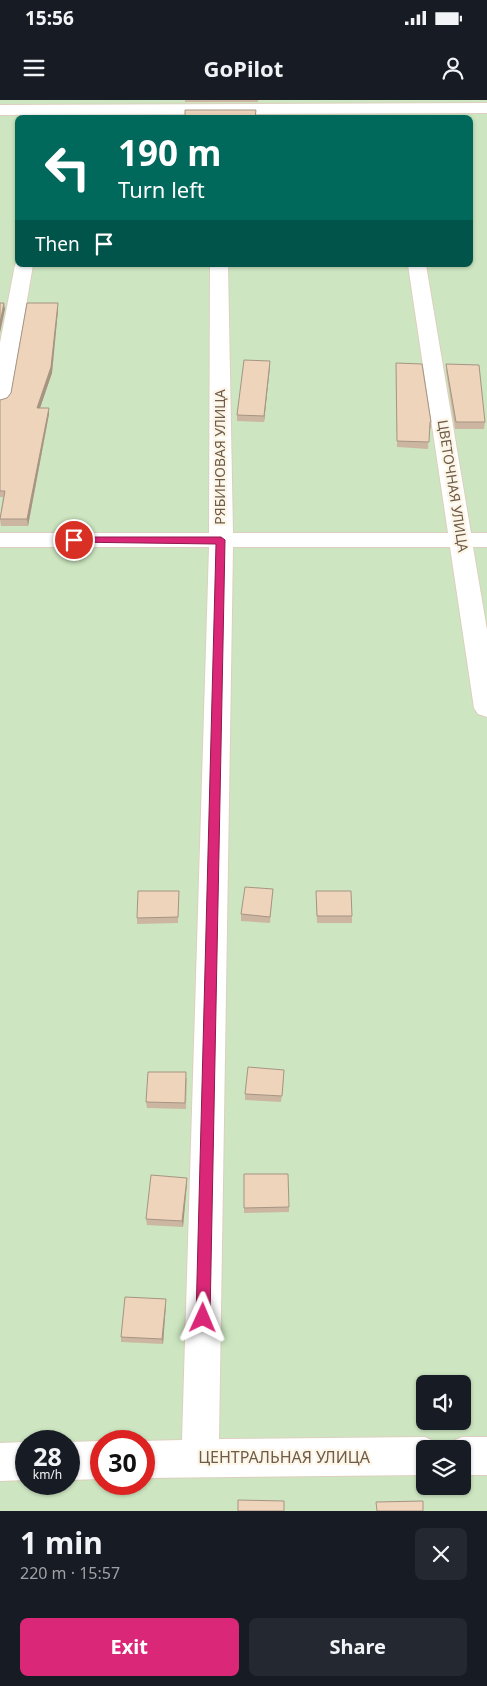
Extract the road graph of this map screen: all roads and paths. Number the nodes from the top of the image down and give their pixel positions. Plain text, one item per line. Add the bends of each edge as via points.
1 (487, 108) edge
2 (0, 110) edge
3 (392, 113) edge
4 (56, 114) edge
5 (225, 114) edge
6 (24, 267) edge
7 (219, 267) edge
8 (416, 267) edge
9 (0, 399) edge
10 (0, 540) edge
11 (221, 540) junction
12 (462, 540) junction
13 (487, 540) edge
14 (487, 708) edge
15 (416, 1456) edge
16 (471, 1456) edge
17 (487, 1456) edge
18 (200, 1458) junction
19 (155, 1459) edge
20 (0, 1462) edge
21 (15, 1462) edge

1 - 3 street
2 - 4 street
3 - 5 street
4 - 5 street
6 - 9 street
7 - 11 street, РЯБИНОВАЯ УЛИЦА
8 - 12 street, ЦВЕТОЧНАЯ УЛИЦА
10 - 11 street
11 - 12 street
11 - 18 street, РЯБИНОВАЯ УЛИЦА
12 - 13 street
12 - 14 street, ЦВЕТОЧНАЯ УЛИЦА
15 - 18 street, ЦЕНТРАЛЬНАЯ УЛИЦА
16 - 17 street
18 - 19 street, ЦЕНТРАЛЬНАЯ УЛИЦА
20 - 21 street

